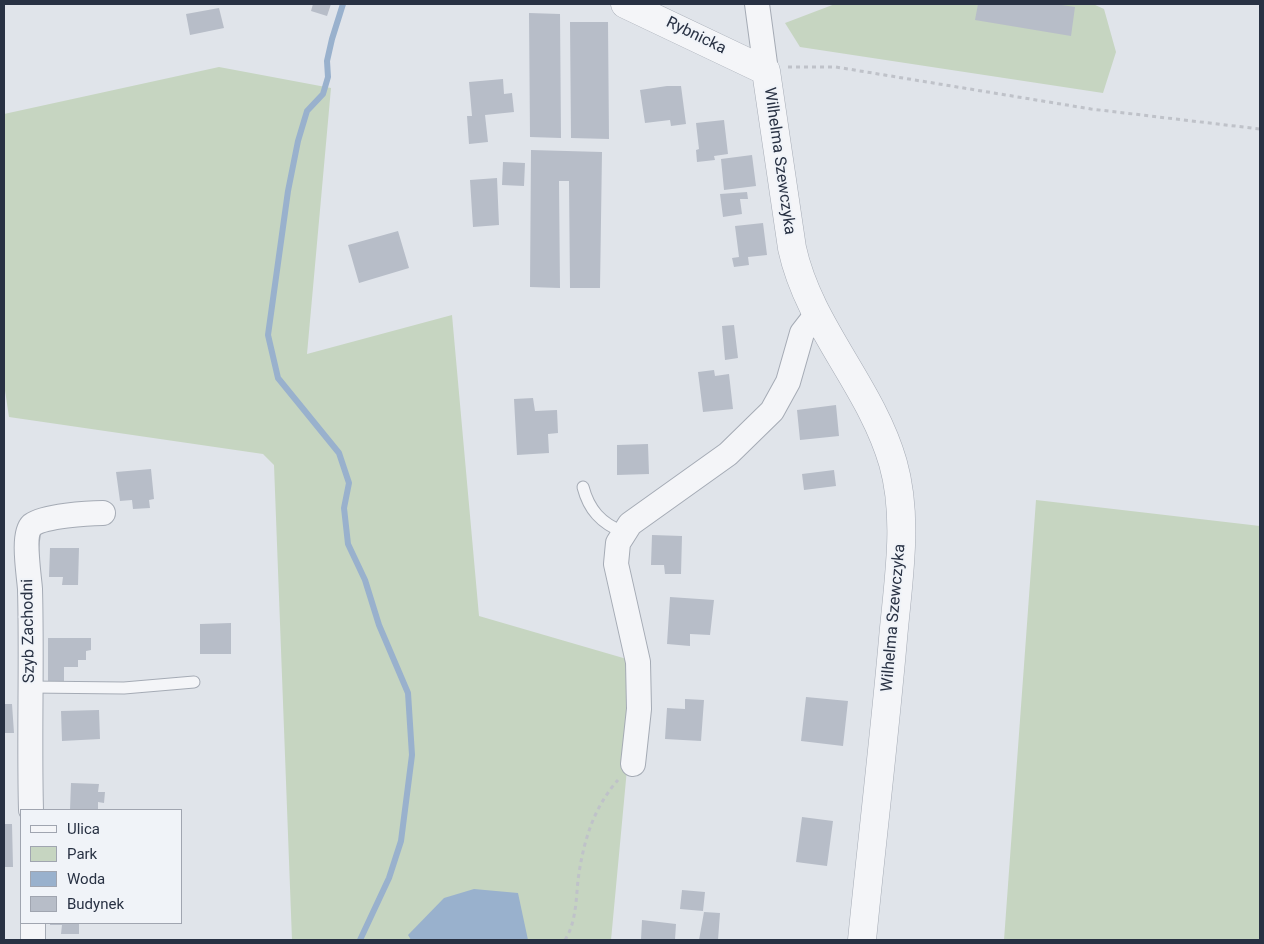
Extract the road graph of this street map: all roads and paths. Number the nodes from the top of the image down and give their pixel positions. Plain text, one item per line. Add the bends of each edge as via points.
1 (625, 4) edge
2 (757, 4) edge
3 (766, 70) junction
4 (1260, 129) edge
5 (816, 315) junction
6 (582, 487) dead end
7 (103, 512) dead end
8 (623, 532) junction
9 (194, 682) dead end
10 (30, 688) junction
11 (633, 764) joint
12 (31, 809) edge
13 (34, 924) edge
14 (33, 940) edge
15 (565, 940) edge
16 (862, 940) edge

1 - 3 street, Rybnicka
2 - 3 street, Wilhelma Szewczyka
3 - 4 path via 836,67 1091,109
3 - 5 street, Wilhelma Szewczyka via 792,248 801,284
5 - 8 street via 802,333 788,382 772,411 728,454
5 - 16 street, Wilhelma Szewczyka via 883,436 893,462 901,505 901,546 891,664
6 - 8 lane via 591,510 601,520
7 - 10 street, Szyb Zachodni via 74,514 43,522 32,526 27,535
8 - 11 street via 618,543 616,564 635,647 639,682
9 - 10 lane via 124,688
10 - 12 street, Szyb Zachodni
11 - 15 path via 605,797 588,832 573,920
13 - 14 street

